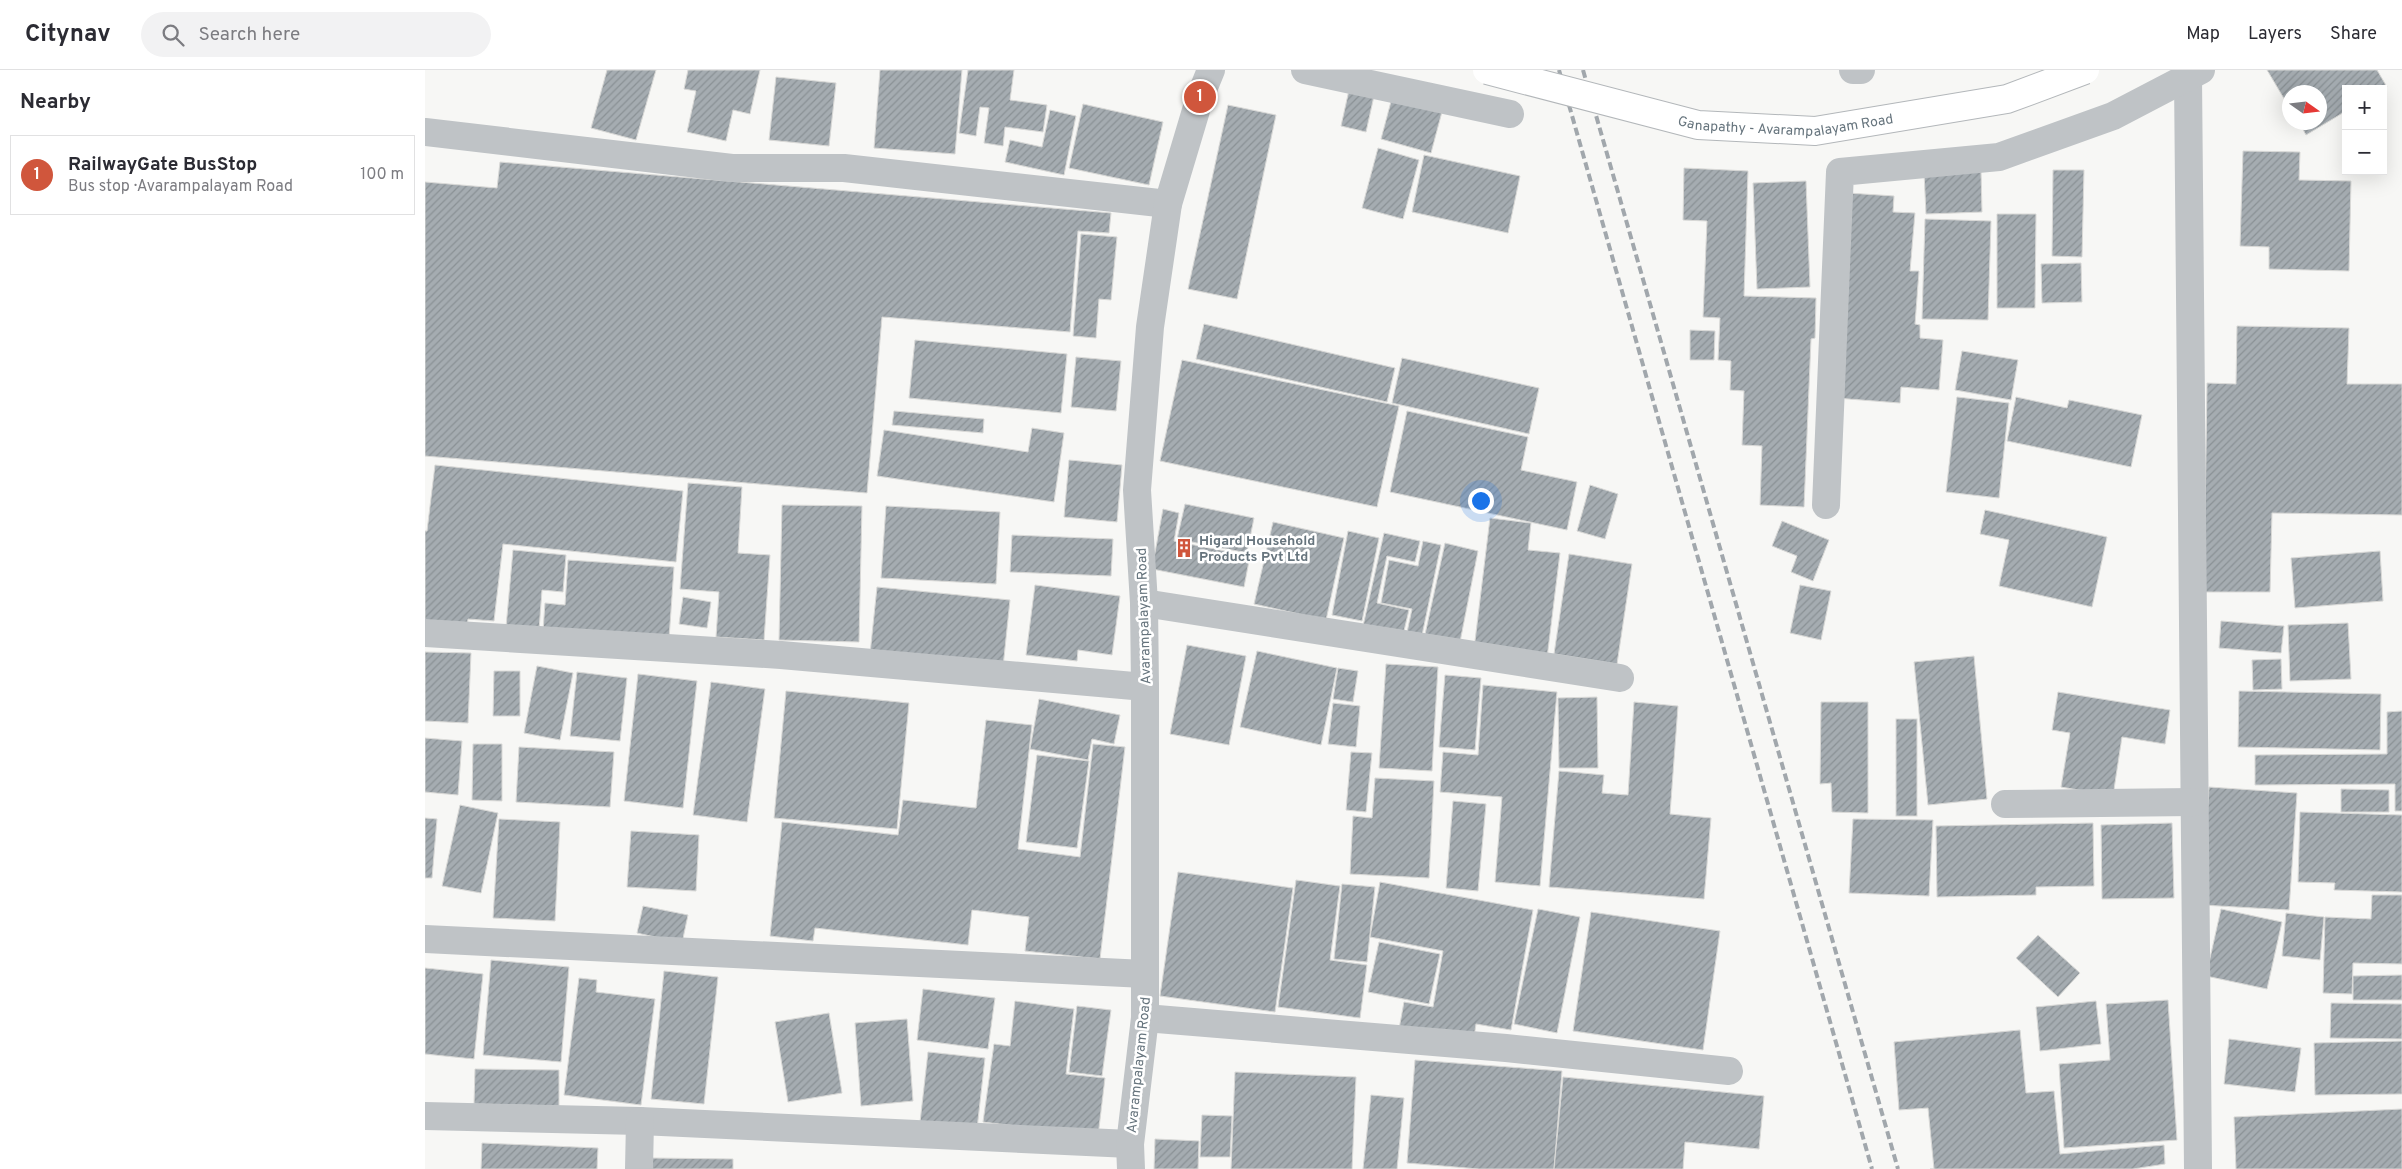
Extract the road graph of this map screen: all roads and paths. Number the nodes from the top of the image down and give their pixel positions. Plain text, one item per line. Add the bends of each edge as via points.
1 (1211, 70) edge
2 (1305, 70) edge
3 (1487, 70) edge
4 (1853, 70) edge
5 (1861, 70) edge
6 (2085, 70) edge
7 (2194, 74) edge
8 (1510, 114) dead end
9 (425, 132) edge
10 (1168, 204) junction
11 (1825, 505) dead end
12 (1144, 603) junction
13 (425, 633) edge
14 (1620, 678) dead end
15 (1145, 687) junction
16 (2194, 802) junction
17 (2005, 804) dead end
18 (425, 939) edge
19 (1145, 974) junction
20 (1145, 1018) junction
21 (1729, 1071) dead end
22 (425, 1116) edge
23 (640, 1121) junction
24 (1130, 1156) edge
25 (639, 1169) edge
26 (2198, 1169) edge

1 - 10 street, Avarampalayam Road
2 - 8 street
3 - 6 main road, Ganapathy - Avarampalayam Road, bridge via 1697,125 1815,131 2007,99
4 - 5 street
7 - 11 street via 2113,116 1999,157 1840,172
7 - 16 street
9 - 10 street via 732,168 843,168
10 - 12 street, Avarampalayam Road via 1150,327 1137,490
12 - 14 street
12 - 15 street, Avarampalayam Road
13 - 15 street via 781,655
15 - 19 street, Avarampalayam Road
16 - 17 street
16 - 26 street
18 - 19 street
19 - 20 street, Avarampalayam Road
20 - 21 street via 1506,1048
20 - 24 street, Avarampalayam Road
22 - 23 street
23 - 24 street
23 - 25 street

